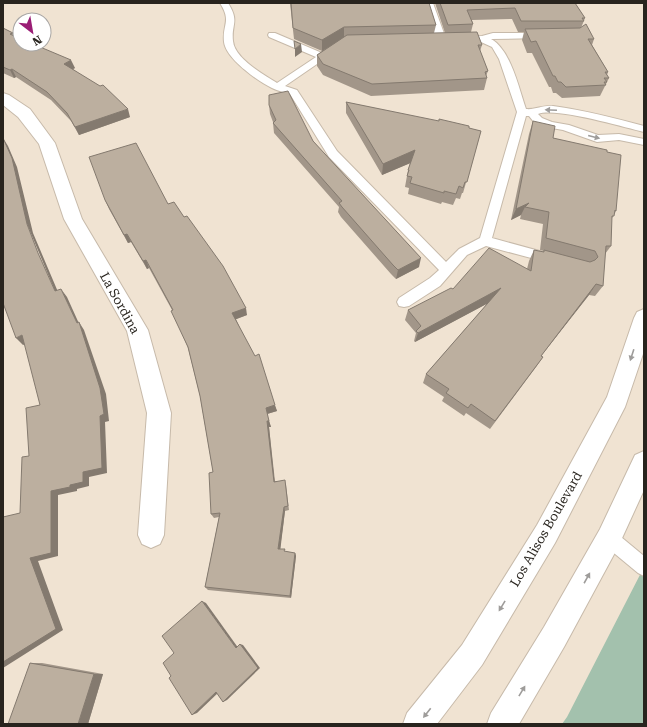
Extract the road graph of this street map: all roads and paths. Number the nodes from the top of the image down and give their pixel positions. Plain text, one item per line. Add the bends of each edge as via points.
1 (224, 3) edge
2 (429, 3) edge
3 (272, 35) dead end
4 (553, 35) edge
5 (483, 39) junction
6 (344, 42) edge
7 (322, 56) junction
8 (277, 87) junction
9 (3, 98) edge
10 (527, 113) junction
11 (577, 113) junction
12 (644, 129) edge
13 (576, 131) junction
14 (644, 142) edge
15 (485, 241) junction
16 (560, 260) edge
17 (446, 269) junction
18 (404, 302) dead end
19 (644, 318) edge
20 (644, 463) edge
21 (151, 535) dead end
22 (609, 538) junction
23 (644, 567) edge
24 (418, 724) edge
25 (502, 724) edge

1 - 8 lane via 231,12 228,42 234,54 259,76
2 - 5 lane via 438,39
3 - 7 lane
4 - 5 lane via 492,36
5 - 10 lane via 495,45 504,59
6 - 7 lane
7 - 8 lane
8 - 17 lane via 294,92 333,154
9 - 21 main road, La Sordina via 24,113 47,143 74,219 137,330 159,413
11 -> 10 lane via 552,109
10 - 13 lane via 550,125
10 - 15 lane
11 - 12 lane
11 - 13 lane
13 -> 14 lane via 597,139 619,137
15 - 16 lane
15 - 17 lane via 463,252
17 - 18 lane via 435,282
19 -> 24 main road, Los Alisos Boulevard via 617,400 546,534 472,655
20 - 22 main road
22 - 23 lane
25 -> 22 main road

